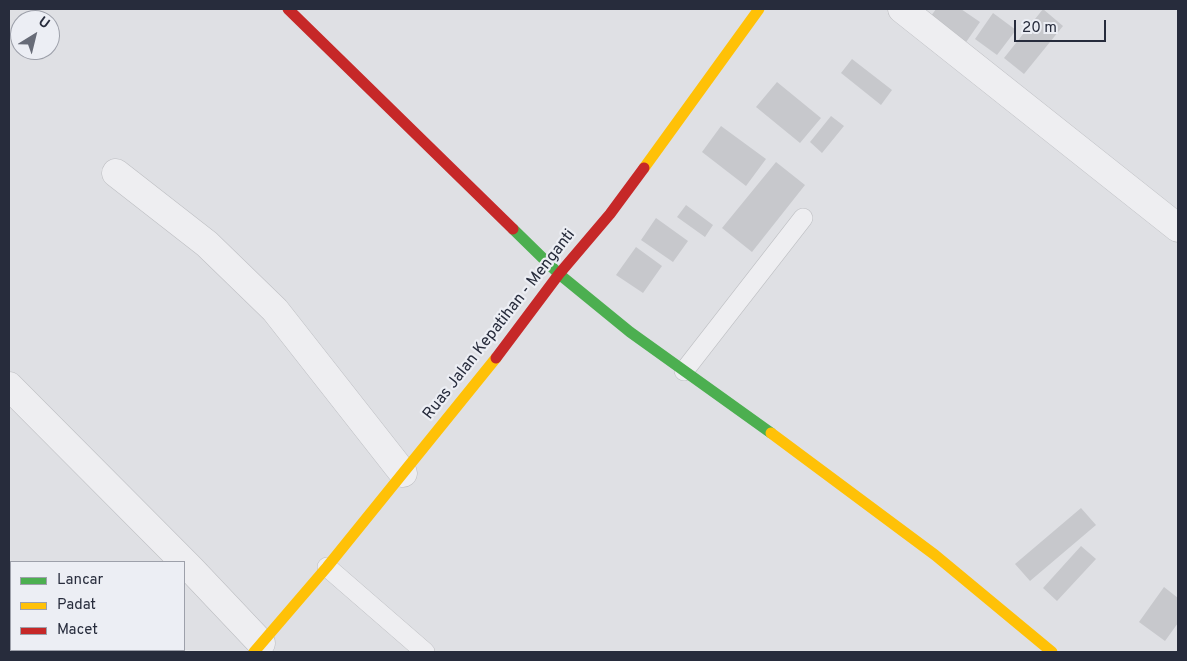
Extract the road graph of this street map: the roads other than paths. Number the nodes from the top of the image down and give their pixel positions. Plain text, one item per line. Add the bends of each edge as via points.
1 (288, 9) edge
2 (759, 9) edge
3 (902, 9) edge
4 (116, 173) dead end
5 (1173, 214) edge
6 (803, 218) dead end
7 (559, 274) junction
8 (684, 371) junction
9 (9, 386) edge
10 (403, 473) junction
11 (183, 561) edge
12 (185, 563) edge
13 (327, 567) junction
14 (258, 648) edge
15 (425, 652) edge
16 (1052, 652) edge

1 - 7 street
2 - 7 street, Ruas Jalan Kepatihan - Menganti via 610,214
3 - 5 street
4 - 10 street via 207,244 275,310
6 - 8 lane
7 - 8 street
7 - 10 street, Ruas Jalan Kepatihan - Menganti via 515,336
8 - 16 street via 935,555
9 - 11 street
10 - 13 street, Ruas Jalan Kepatihan - Menganti
12 - 14 street
13 - 14 street, Ruas Jalan Kepatihan - Menganti
13 - 15 lane

